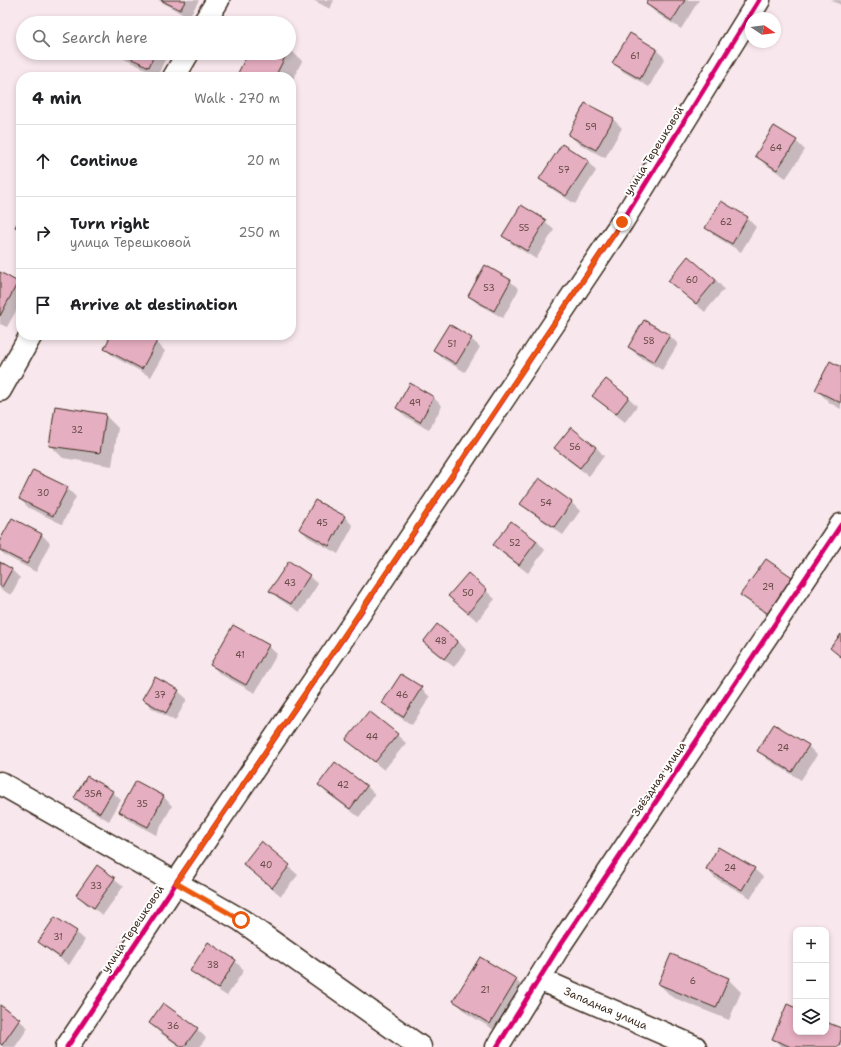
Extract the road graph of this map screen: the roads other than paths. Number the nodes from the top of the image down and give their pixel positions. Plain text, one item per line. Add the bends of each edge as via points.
1 (218, 0) edge
2 (759, 0) edge
3 (208, 16) edge
4 (184, 60) edge
5 (177, 72) edge
6 (28, 340) edge
7 (0, 390) edge
8 (841, 525) edge
9 (0, 783) edge
10 (176, 883) junction
11 (539, 979) junction
12 (67, 1047) edge
13 (420, 1047) edge
14 (497, 1047) edge
15 (696, 1047) edge

1 - 3 street
2 - 10 street, улица Терешковой via 622,222
4 - 5 street
6 - 7 street
8 - 11 street, Звёздная улица
9 - 10 street
10 - 12 street, улица Терешковой
10 - 13 street via 241,920
11 - 14 street, Звёздная улица
11 - 15 street, Западная улица

